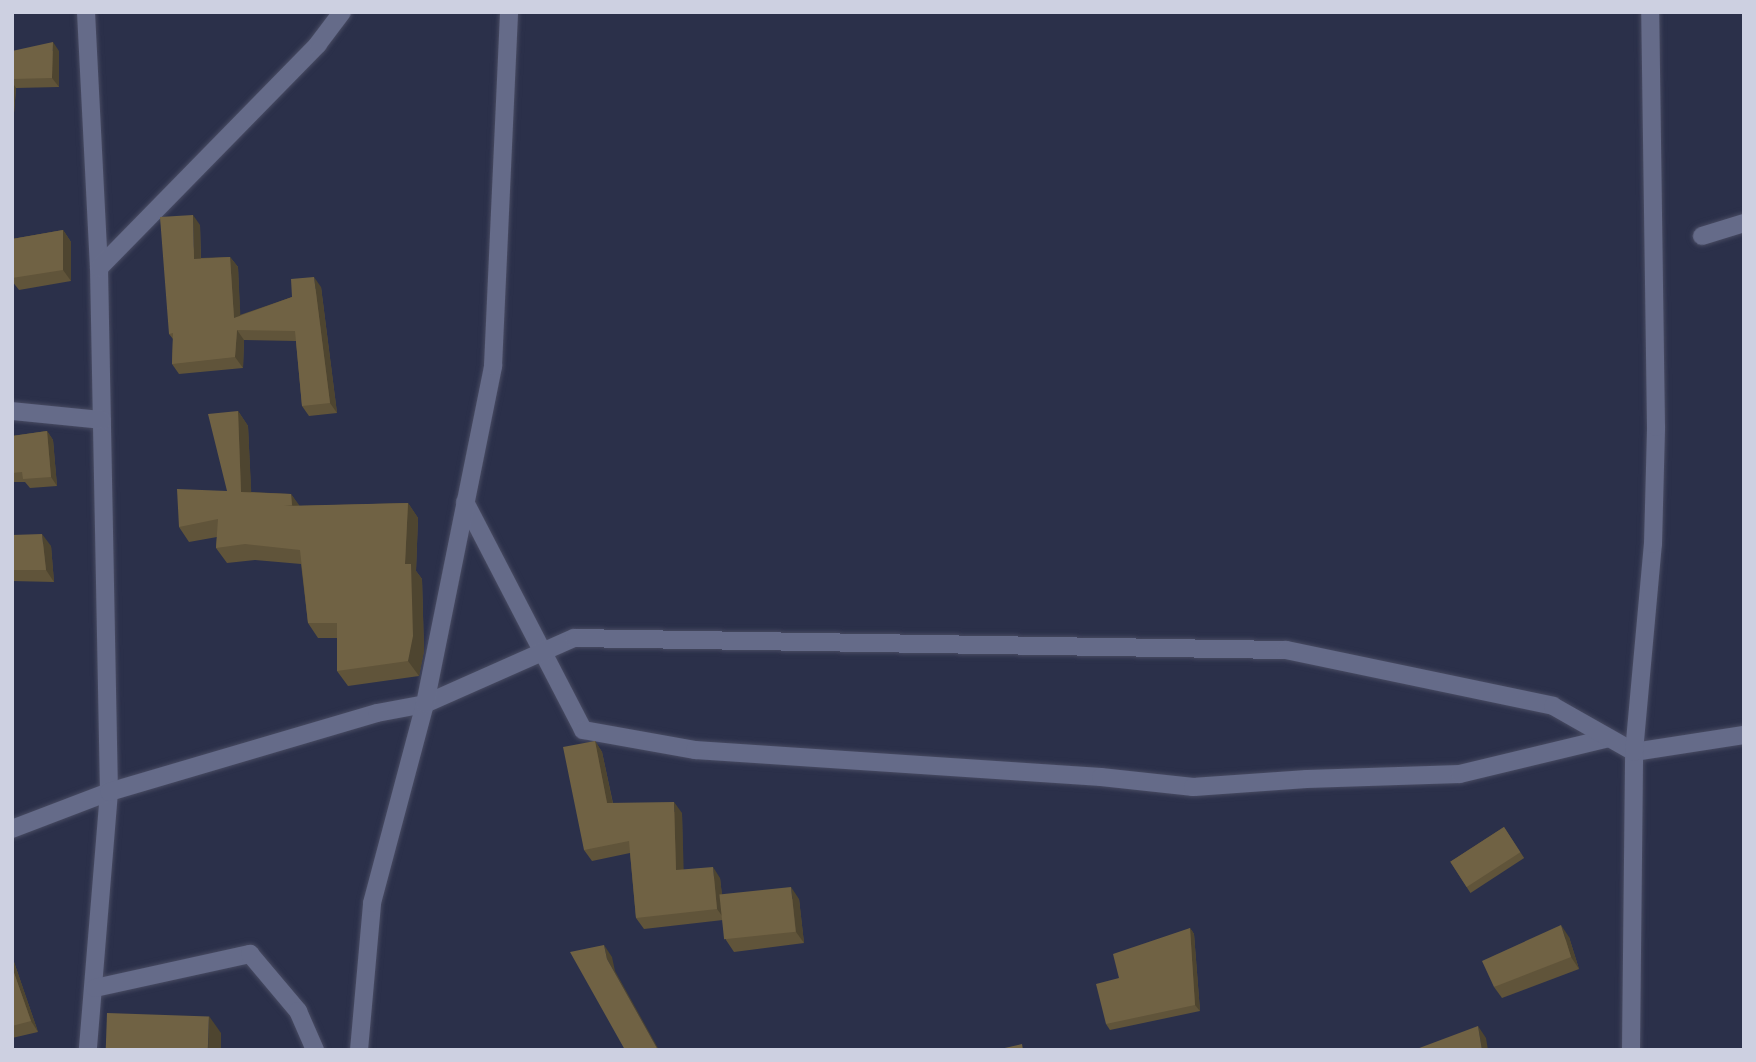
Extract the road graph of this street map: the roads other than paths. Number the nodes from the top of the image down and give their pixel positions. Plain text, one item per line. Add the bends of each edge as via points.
1 (86, 12) edge
2 (342, 12) edge
3 (509, 12) edge
4 (1650, 12) edge
5 (1744, 223) edge
6 (1702, 236) dead end
7 (99, 268) junction
8 (12, 411) edge
9 (102, 420) junction
10 (465, 502) junction
11 (542, 652) junction
12 (425, 704) junction
13 (1744, 735) edge
14 (1609, 738) junction
15 (1634, 752) junction
16 (109, 792) junction
17 (12, 829) edge
18 (95, 988) junction
19 (88, 1050) edge
20 (315, 1050) edge
21 (359, 1050) edge
22 (1631, 1050) edge

1 - 7 street
2 - 7 street via 318,44
3 - 10 street via 493,366
4 - 15 street via 1654,531
5 - 6 street
7 - 9 street
8 - 9 street
9 - 16 street
10 - 11 street
10 - 12 street
11 - 12 street
11 - 14 street via 574,638 1286,650 1553,706
11 - 14 street via 583,730 695,750 1193,787 1460,774
12 - 16 street via 377,713
12 - 21 street via 372,903
13 - 15 street
14 - 15 street
15 - 22 street
16 - 17 street
16 - 18 street
18 - 19 street
18 - 20 street via 250,954 298,1011

